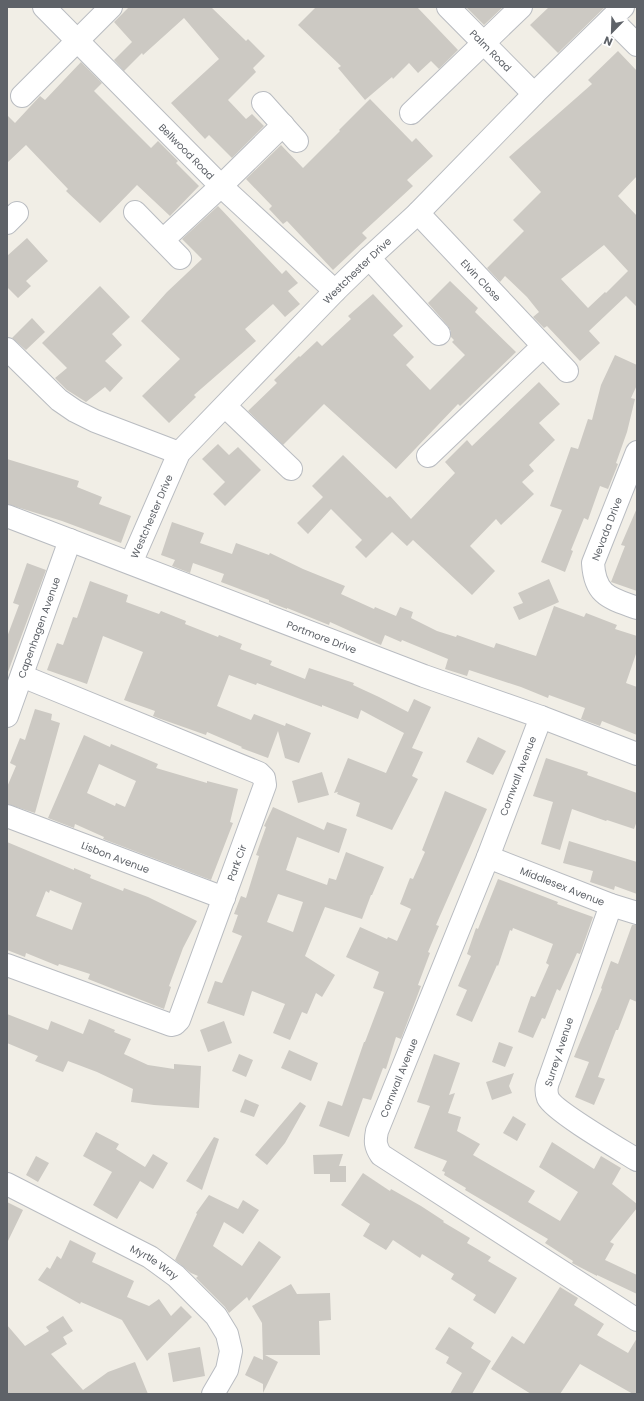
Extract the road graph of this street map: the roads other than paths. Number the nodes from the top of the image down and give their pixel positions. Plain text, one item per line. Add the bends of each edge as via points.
1 (44, 7) edge
2 (111, 7) edge
3 (448, 7) edge
4 (521, 7) edge
5 (617, 13) edge
6 (77, 41) junction
7 (483, 43) junction
8 (637, 45) edge
9 (534, 94) junction
10 (22, 96) dead end
11 (263, 103) dead end
12 (411, 113) dead end
13 (283, 125) junction
14 (298, 141) dead end
15 (221, 186) junction
16 (135, 212) dead end
17 (418, 213) junction
18 (163, 240) junction
19 (180, 258) dead end
20 (369, 258) junction
21 (335, 291) junction
22 (439, 334) dead end
23 (542, 347) junction
24 (7, 349) edge
25 (567, 371) dead end
26 (225, 406) junction
27 (637, 452) edge
28 (179, 453) junction
29 (428, 456) dead end
30 (291, 469) dead end
31 (7, 516) edge
32 (70, 540) junction
33 (132, 563) junction
34 (637, 608) edge
35 (22, 676) junction
36 (7, 716) edge
37 (541, 717) junction
38 (637, 754) edge
39 (7, 816) edge
40 (488, 856) junction
41 (224, 898) junction
42 (611, 905) junction
43 (637, 913) edge
44 (7, 964) edge
45 (637, 1160) edge
46 (7, 1184) edge
47 (637, 1320) edge
48 (214, 1394) edge

1 - 6 street, Bellwood Road
2 - 6 street
3 - 7 street, Palm Road
4 - 7 street
5 - 8 street
5 - 9 street, Westchester Drive
6 - 10 street
6 - 15 street, Bellwood Road
7 - 9 street, Palm Road
7 - 12 street
9 - 17 street, Westchester Drive
11 - 13 street
13 - 14 street
13 - 15 street
15 - 18 street
15 - 21 street, Bellwood Road
16 - 18 street
17 - 20 street, Westchester Drive
17 - 23 street, Elvin Close
18 - 19 street
20 - 21 street, Westchester Drive
20 - 22 street
21 - 26 street, Westchester Drive
23 - 25 street, Elvin Close
23 - 29 street
24 - 28 street via 59,400 75,411
26 - 28 street, Westchester Drive
26 - 30 street
27 - 34 street, Nevada Drive via 593,563 594,576 606,596
28 - 33 street, Westchester Drive
31 - 32 street, Portmore Drive
32 - 33 street, Portmore Drive
32 - 35 street, Capenhagen Avenue
33 - 37 street, Portmore Drive via 424,676
35 - 36 street, Capenhagen Avenue
35 - 41 street, Park Cir via 259,773 264,778 265,785
37 - 38 street, Portmore Drive
37 - 40 street, Cornwall Avenue
39 - 41 street, Lisbon Avenue
40 - 42 street, Middlesex Avenue
40 - 47 street, Cornwall Avenue via 377,1131 376,1146 381,1155
41 - 44 street, Park Cir via 179,1020 175,1024 171,1025
42 - 43 street, Middlesex Avenue
42 - 45 street, Surrey Avenue via 546,1091 549,1099 567,1115
46 - 48 street, Myrtle Way via 150,1257 176,1276 216,1316 227,1334 231,1351 227,1370

